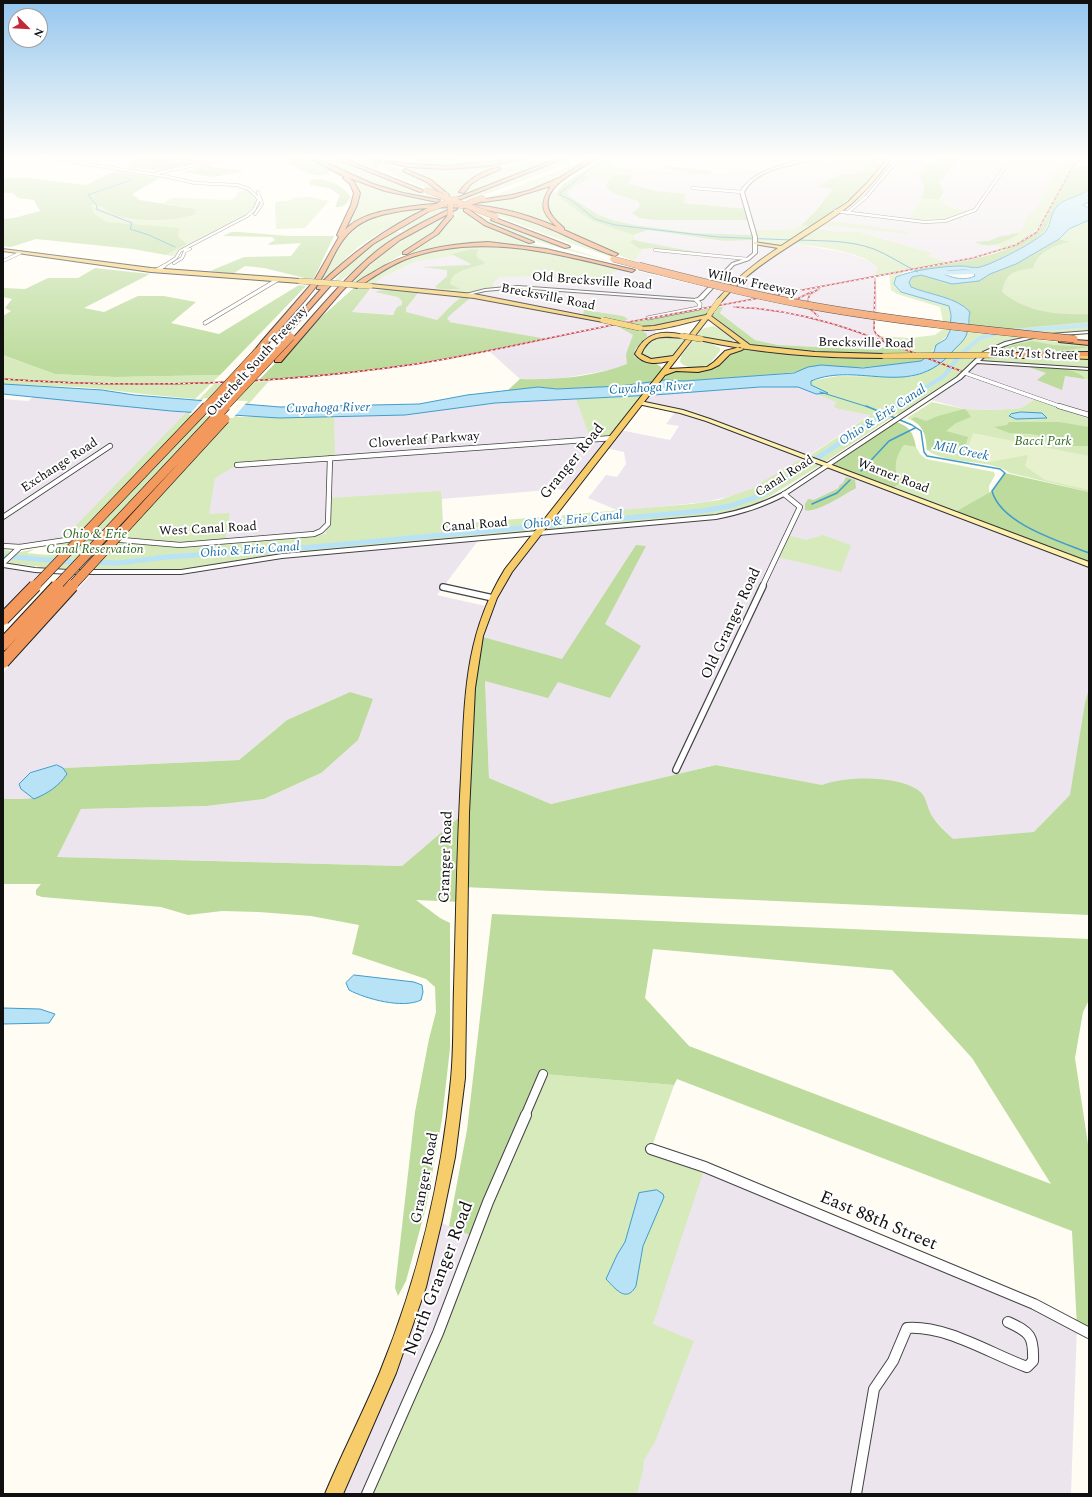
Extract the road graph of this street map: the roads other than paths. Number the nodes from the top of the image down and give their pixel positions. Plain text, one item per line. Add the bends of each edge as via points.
1 (225, 227) edge
2 (231, 227) edge
3 (343, 227) edge
4 (352, 227) edge
5 (396, 227) edge
6 (419, 227) edge
7 (443, 227) edge
8 (492, 227) edge
9 (516, 227) edge
10 (520, 227) edge
11 (546, 227) edge
12 (559, 227) edge
13 (752, 227) edge
14 (813, 227) edge
15 (756, 240) junction
16 (593, 246) junction
17 (576, 247) dead end
18 (781, 248) junction
19 (334, 249) junction
20 (3, 250) edge
21 (655, 250) dead end
22 (590, 252) dead end
23 (20, 253) junction
24 (748, 259) junction
25 (595, 260) junction
26 (612, 260) junction
27 (3, 261) edge
28 (365, 265) junction
29 (157, 270) junction
30 (163, 271) junction
31 (277, 280) junction
32 (350, 292) junction
33 (464, 295) junction
34 (696, 300) junction
35 (320, 313) junction
36 (709, 314) junction
37 (648, 318) dead end
38 (205, 323) dead end
39 (640, 328) junction
40 (696, 331) junction
41 (1089, 332) edge
42 (283, 336) junction
43 (682, 336) junction
44 (714, 342) junction
45 (1089, 342) edge
46 (754, 349) junction
47 (1014, 355) joint
48 (1089, 356) edge
49 (676, 357) junction
50 (977, 362) junction
51 (1089, 369) edge
52 (965, 373) junction
53 (663, 374) junction
54 (640, 403) junction
55 (1089, 415) edge
56 (613, 438) junction
57 (110, 446) dead end
58 (330, 458) junction
59 (825, 464) junction
60 (237, 465) dead end
61 (784, 494) junction
62 (3, 517) edge
63 (541, 528) junction
64 (3, 546) edge
65 (20, 547) junction
66 (3, 564) edge
67 (1089, 565) edge
68 (443, 587) dead end
69 (493, 598) junction
70 (3, 619) edge
71 (3, 633) edge
72 (3, 644) edge
73 (3, 662) edge
74 (676, 770) dead end
75 (543, 1074) dead end
76 (651, 1149) dead end
77 (1008, 1322) dead end
78 (1089, 1333) edge
79 (334, 1494) edge
80 (367, 1494) edge
81 (856, 1494) edge

1 - 29 street via 180,251 176,258
2 - 30 street via 185,251 182,258
3 - 19 highway
4 - 19 highway
5 - 42 highway, bridge via 369,243 344,266
6 - 28 highway, Outerbelt South Freeway, bridge via 405,234
7 - 32 highway, bridge via 432,237 380,268
8 - 25 highway
9 - 26 highway, Willow Freeway via 549,241
10 - 17 highway, Willow Freeway
11 - 16 highway
12 - 16 highway
13 - 15 street
14 - 18 main road, Granger Road
15 - 18 main road
15 - 24 street via 755,253
16 - 26 highway
18 - 36 main road, Granger Road, bridge via 747,271 731,286
19 - 42 highway
20 - 23 main road, Brecksville Road
21 - 24 street
22 - 26 highway, Willow Freeway
23 - 27 street
23 - 29 main road, Brecksville Road
24 - 34 street via 733,264
25 - 26 highway
25 - 32 highway via 520,245 458,246 430,250 402,260
26 - 45 highway, Willow Freeway, bridge via 755,294 833,309 915,322
26 - 45 highway, Willow Freeway, bridge via 684,283 770,301 900,323
28 - 35 highway, Outerbelt South Freeway
28 - 42 highway via 351,274
29 - 30 main road, Brecksville Road
30 - 31 main road, Brecksville Road
31 - 33 main road, Brecksville Road, bridge
31 - 38 street
32 - 35 highway
33 - 34 street, Old Brecksville Road via 490,289 518,287
33 - 39 main road, Brecksville Road, bridge
34 - 37 street via 700,304 699,308
35 - 42 highway, Outerbelt South Freeway
36 - 39 main road via 654,328
36 - 40 main road, Granger Road
36 - 46 main road via 745,345
39 - 43 main road, Brecksville Road
39 - 53 main road via 647,331 648,335 636,351 636,356 658,365 662,368
40 - 43 main road via 698,324 692,321 668,328 669,331
40 - 44 main road via 707,325 719,326 736,340 729,344
40 - 49 main road, Granger Road
41 - 50 street, Canal Road via 1022,338 994,348
42 - 70 highway, Outerbelt South Freeway, bridge via 257,352
42 - 71 highway
42 - 72 highway, bridge
42 - 73 highway, Outerbelt South Freeway, bridge
43 - 44 main road, Brecksville Road, bridge
43 - 49 main road via 655,335 647,340 638,354 654,362
44 - 46 main road, Brecksville Road
44 - 49 main road via 722,350 709,367 685,366 677,363
46 - 47 main road, Brecksville Road, bridge via 832,356
46 - 53 main road via 726,352 707,369 679,368
47 - 48 highway
49 - 53 main road, Granger Road
50 - 51 street, East 71st Street
50 - 52 street, Canal Road
52 - 55 street
52 - 59 street, Canal Road
53 - 54 main road, Granger Road
54 - 56 main road, Granger Road
54 - 59 main road, Warner Road via 708,420
56 - 58 street, Cloverleaf Parkway
56 - 63 main road, Granger Road
57 - 62 street, Exchange Road
58 - 60 street, Cloverleaf Parkway
58 - 65 street, West Canal Road via 328,524 316,533 175,545 80,537
59 - 61 street, Canal Road
59 - 67 main road, Warner Road
61 - 63 street, Canal Road via 760,507 716,517
61 - 74 street, Old Granger Road via 800,507
63 - 66 street, Canal Road via 282,556 181,572 70,572 35,570
63 - 69 main road, Granger Road via 508,571
64 - 65 street, West Canal Road
65 - 66 street
68 - 69 street
69 - 79 main road, Granger Road via 479,636 470,688 464,813 458,1078 448,1157 418,1287 388,1373
75 - 80 street, North Granger Road via 488,1202 438,1333
76 - 78 street, East 88th Street via 705,1167 1034,1304
77 - 81 street via 1028,1331 1034,1342 1033,1361 1027,1367 942,1332 913,1326 907,1328 893,1361 874,1389

